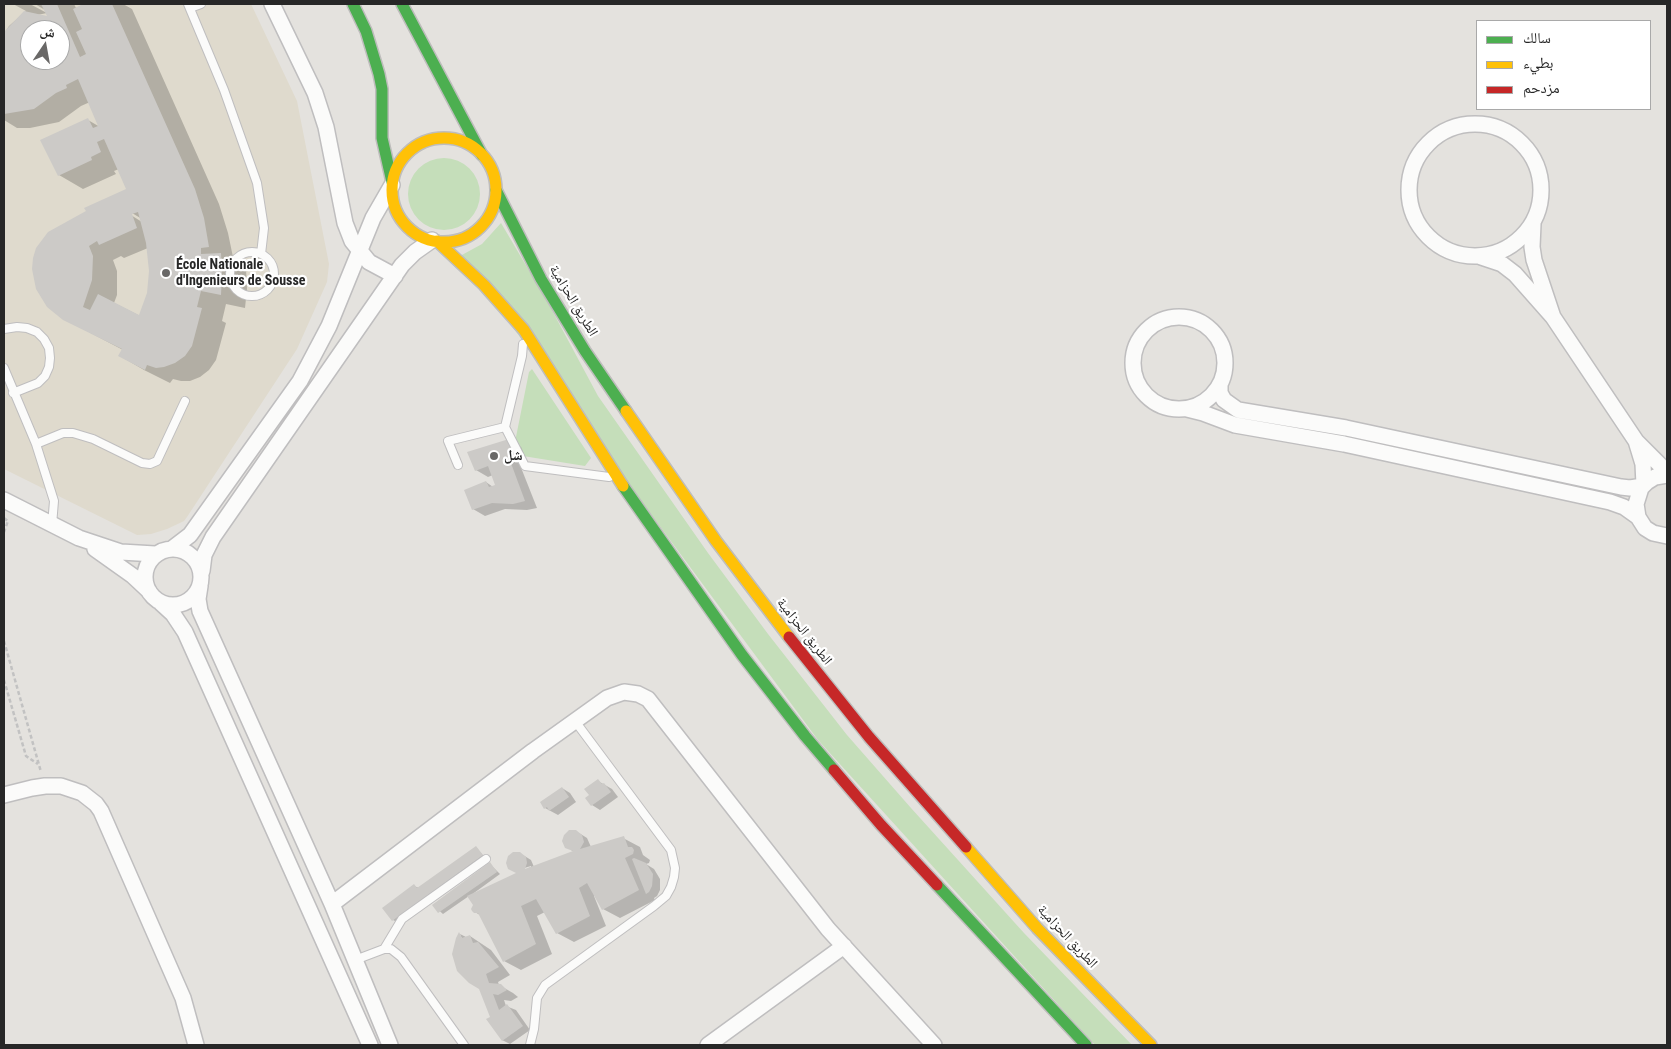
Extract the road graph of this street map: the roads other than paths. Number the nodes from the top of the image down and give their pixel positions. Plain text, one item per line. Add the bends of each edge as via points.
1 (201, 4) edge
2 (272, 4) edge
3 (353, 4) edge
4 (402, 4) edge
5 (189, 6) edge
6 (483, 156) junction
7 (392, 184) junction
8 (496, 190) junction
9 (1533, 224) junction
10 (434, 241) junction
11 (359, 252) junction
12 (261, 254) junction
13 (1481, 257) junction
14 (395, 276) junction
15 (1554, 317) junction
16 (4, 329) edge
17 (524, 330) junction
18 (4, 368) edge
19 (1220, 385) junction
20 (13, 393) junction
21 (185, 402) dead end
22 (1187, 409) junction
23 (277, 412) junction
24 (292, 423) junction
25 (505, 427) junction
26 (1636, 441) junction
27 (36, 444) junction
28 (458, 465) dead end
29 (1667, 473) edge
30 (617, 478) junction
31 (1644, 486) junction
32 (4, 500) edge
33 (1638, 517) junction
34 (52, 525) junction
35 (1667, 536) edge
36 (79, 538) junction
37 (173, 548) junction
38 (155, 554) junction
39 (201, 579) junction
40 (149, 591) junction
41 (161, 602) junction
42 (575, 721) junction
43 (4, 795) edge
44 (486, 858) dead end
45 (332, 904) junction
46 (844, 946) junction
47 (384, 949) junction
48 (355, 960) junction
49 (196, 1045) edge
50 (370, 1045) edge
51 (390, 1045) edge
52 (464, 1045) edge
53 (530, 1045) edge
54 (708, 1045) edge
55 (934, 1045) edge
56 (1086, 1045) edge
57 (1151, 1045) edge

1 - 5 lane
2 - 11 street via 315,93 326,128 345,223
3 - 7 highway via 366,31 380,82 382,138
4 - 6 highway, الطريق الحزامية
5 - 12 lane via 258,183 264,228
6 - 7 highway, الطريق الحزامية via 470,145 454,139 438,138 421,143 407,152 397,166
6 - 8 highway, الطريق الحزامية via 490,166
7 - 10 highway via 393,200 406,226
7 - 11 street
8 - 10 highway, الطريق الحزامية via 488,217 478,229 452,241
8 - 57 highway, الطريق الحزامية via 541,279 585,351 716,541 790,639 908,782 1037,928
9 - 13 street via 1511,246
9 - 13 street via 1542,187 1540,174 1535,162 1510,133 1471,124 1458,126 1434,138 1424,147 1411,170 1411,210 1424,233 1438,245 1456,254
9 - 15 street via 1534,260
10 - 14 street via 415,252
10 - 17 highway via 484,285
11 - 14 street
11 - 23 street via 314,356
12 - 12 lane via 248,252 233,262 230,279 240,293 257,297 271,287 275,270
13 - 15 street via 1502,264 1515,274
14 - 24 street
15 - 26 street
16 - 20 lane via 17,327 37,332 49,348 49,367 45,376 38,383
17 - 25 lane via 522,356
17 - 30 highway
18 - 20 lane
19 - 22 street via 1210,398
19 - 22 street via 1225,372 1225,355 1218,338 1206,326 1192,319 1176,317 1149,328 1138,342 1133,360 1138,385 1163,407
19 - 31 street via 1220,393 1230,406 1247,412 1346,428 1621,487
20 - 27 lane
21 - 27 lane via 156,460 150,464 73,433 62,433
22 - 33 street via 1236,425 1344,444 1610,502 1624,506
23 - 24 street
23 - 37 street via 190,535
24 - 39 street via 213,537 204,555
25 - 28 lane via 448,440
25 - 30 lane via 525,466
26 - 29 street
26 - 31 street via 1643,464
27 - 34 lane via 54,500
29 - 31 street
30 - 56 highway via 742,655 804,736 881,825
31 - 33 street via 1637,496
32 - 34 street
33 - 35 street via 1645,528
34 - 36 street
36 - 38 street via 121,552
36 - 40 street
37 - 38 street
37 - 39 street via 192,554 198,562
38 - 40 street via 144,576
39 - 41 street via 196,595 189,601 170,605
39 - 45 street via 200,611
40 - 41 street
41 - 50 street via 185,632
42 - 45 street
42 - 46 street via 607,698 624,692 648,699
42 - 53 lane via 671,850 674,877 666,896 545,985 537,998
43 - 49 street via 32,788 61,786 82,793 96,804 183,998
44 - 47 lane via 402,919
45 - 48 street
46 - 54 street
46 - 55 street
47 - 48 lane
47 - 52 lane via 391,949 401,956
48 - 51 street

